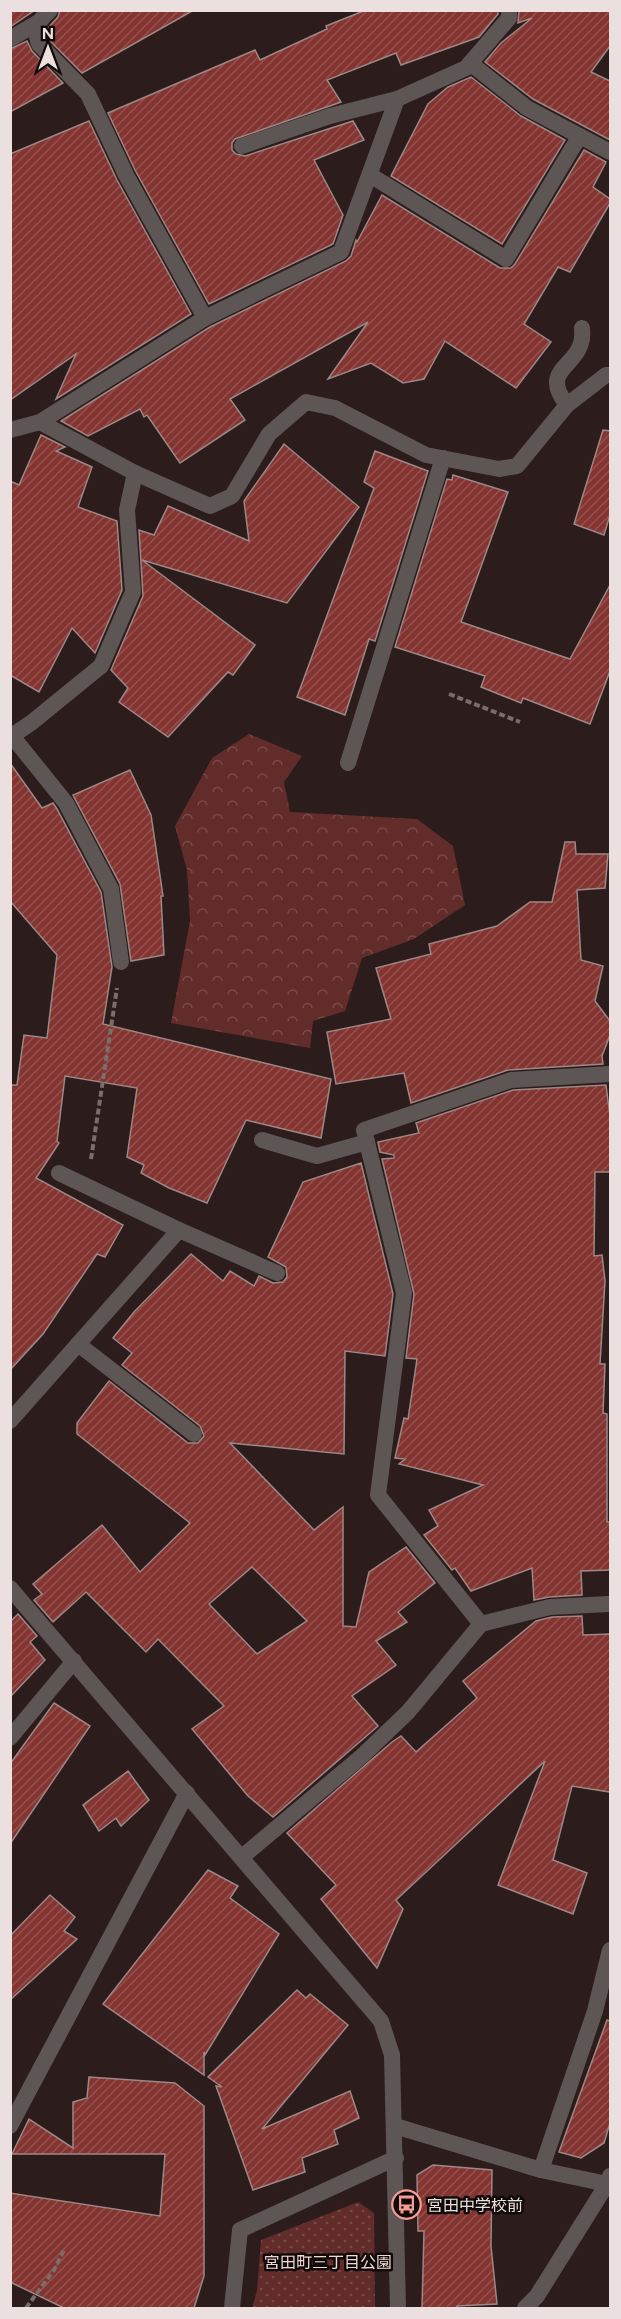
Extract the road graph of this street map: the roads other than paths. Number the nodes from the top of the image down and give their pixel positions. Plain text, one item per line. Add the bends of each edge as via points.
1 (50, 10) edge
2 (509, 10) edge
3 (38, 23) junction
4 (10, 39) edge
5 (470, 63) junction
6 (397, 99) junction
7 (579, 136) junction
8 (242, 146) dead end
9 (610, 152) edge
10 (370, 175) junction
11 (205, 318) junction
12 (582, 328) dead end
13 (610, 375) edge
14 (567, 405) junction
15 (40, 422) junction
16 (10, 430) edge
17 (443, 458) junction
18 (135, 472) junction
19 (11, 737) edge
20 (348, 763) dead end
21 (121, 962) road end
22 (610, 1074) edge
23 (262, 1140) dead end
24 (368, 1142) junction
25 (58, 1173) dead end
26 (179, 1230) junction
27 (277, 1273) dead end
28 (78, 1344) junction
29 (10, 1421) edge
30 (194, 1434) dead end
31 (10, 1588) edge
32 (610, 1604) edge
33 (481, 1624) junction
34 (74, 1661) junction
35 (10, 1738) edge
36 (187, 1793) junction
37 (242, 1857) junction
38 (610, 1950) edge
39 (10, 2126) edge
40 (395, 2126) junction
41 (396, 2158) junction
42 (542, 2170) junction
43 (609, 2180) edge
44 (232, 2308) edge
45 (398, 2308) edge
46 (525, 2308) edge

1 - 3 street
2 - 5 street via 509,18
3 - 4 street
3 - 11 street via 35,33 39,44 88,94 126,175
5 - 6 street
5 - 7 street via 526,108
6 - 8 street via 330,116
6 - 10 street
7 - 9 street
7 - 10 street via 506,259
10 - 11 street via 341,252
11 - 15 street
12 - 14 street via 584,340 580,351 555,382
13 - 14 street
14 - 17 street via 517,466 499,469
15 - 16 street
15 - 18 street
17 - 18 street via 426,455 334,408 306,402 269,434 232,496 210,506
17 - 20 street
18 - 19 street via 127,510 133,592 101,666
19 - 21 street via 66,803 111,889
22 - 24 street via 511,1080 364,1130
23 - 24 street via 317,1156
24 - 33 street via 404,1293 378,1495
25 - 26 street
26 - 27 street
26 - 28 street
28 - 29 street
28 - 30 street
31 - 34 street
32 - 33 street via 550,1606
33 - 37 street via 400,1719
34 - 35 street
34 - 36 street
36 - 37 street
36 - 39 street
37 - 40 street via 381,2021 392,2055
38 - 42 street
40 - 41 street
40 - 42 street
41 - 44 street via 240,2230
41 - 45 street
42 - 43 street
43 - 46 street via 537,2296

